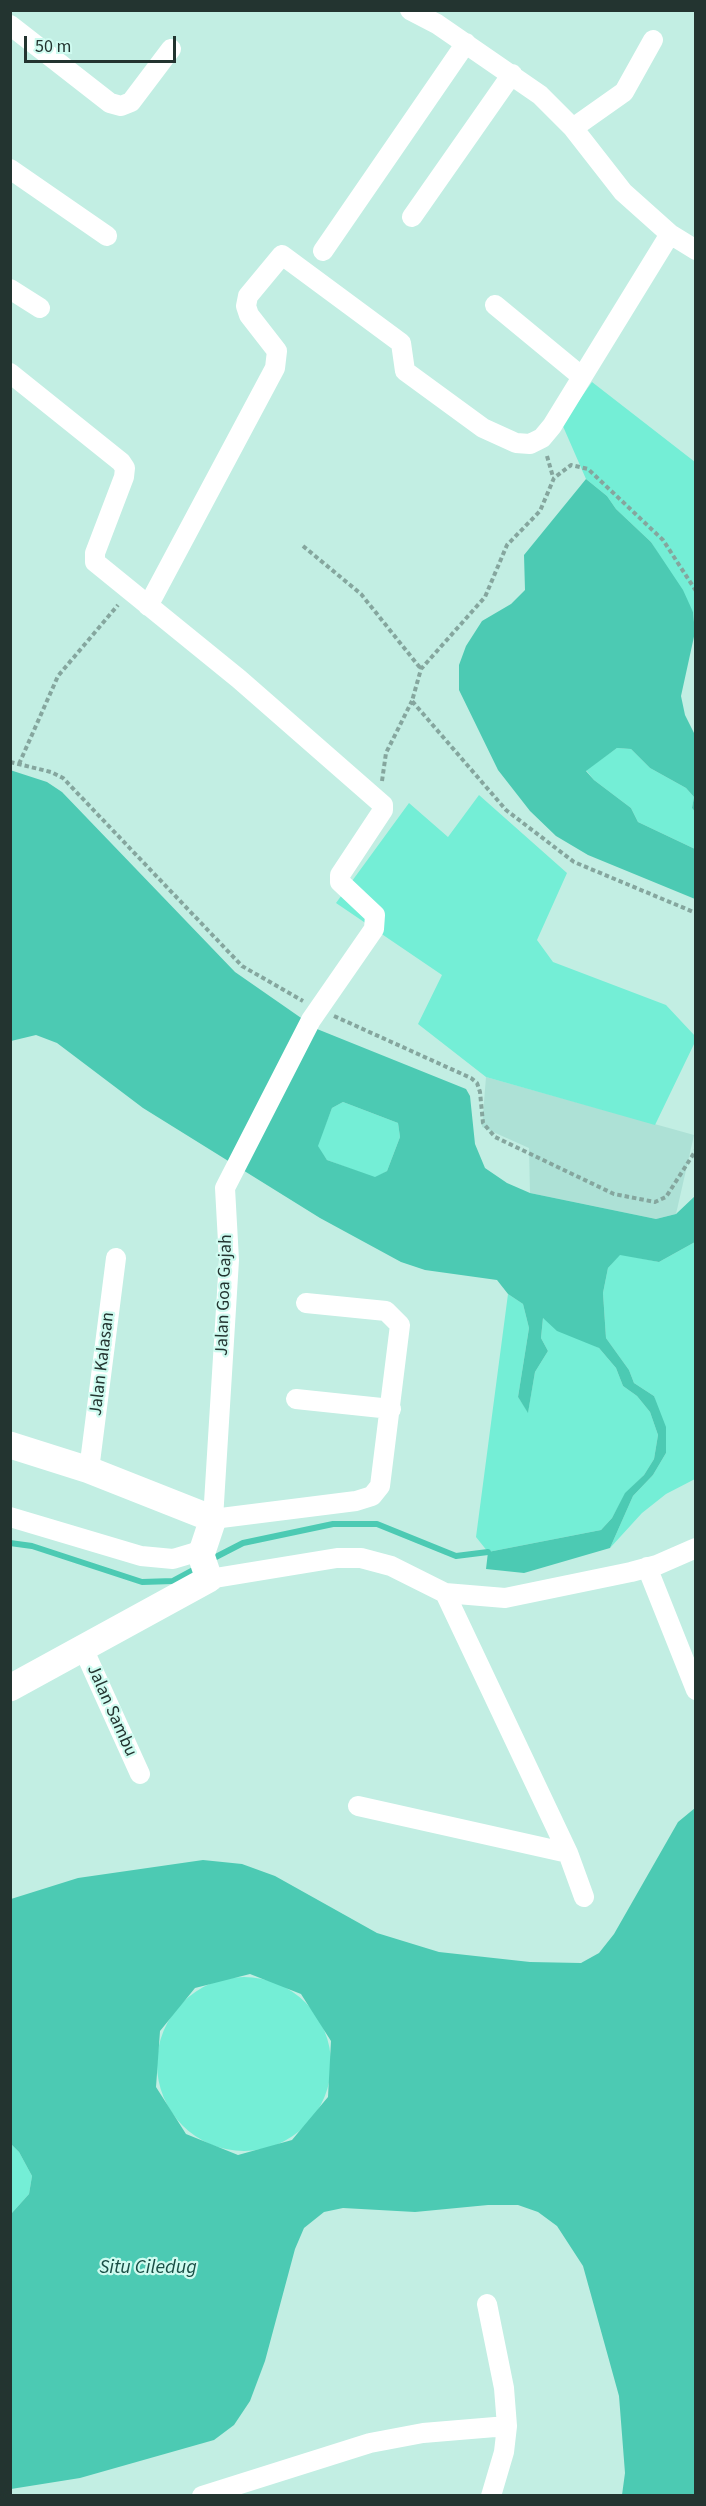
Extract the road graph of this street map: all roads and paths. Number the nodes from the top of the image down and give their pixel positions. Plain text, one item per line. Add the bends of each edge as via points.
1 (15, 10) edge
2 (410, 10) edge
3 (10, 18) edge
4 (10, 25) edge
5 (653, 40) dead end
6 (466, 43) junction
7 (171, 49) dead end
8 (512, 74) junction
9 (573, 128) junction
10 (10, 169) edge
11 (412, 217) dead end
12 (670, 234) junction
13 (107, 236) dead end
14 (696, 250) edge
15 (323, 251) dead end
16 (10, 289) edge
17 (495, 305) dead end
18 (40, 308) dead end
19 (10, 373) edge
20 (581, 376) junction
21 (303, 546) dead end
22 (130, 590) junction
23 (696, 591) edge
24 (148, 606) junction
25 (421, 669) junction
26 (412, 701) junction
27 (10, 762) edge
28 (19, 764) junction
29 (376, 796) junction
30 (696, 913) edge
31 (315, 1015) junction
32 (696, 1150) edge
33 (116, 1258) dead end
34 (306, 1303) dead end
35 (296, 1399) dead end
36 (391, 1409) junction
37 (10, 1445) edge
38 (89, 1470) junction
39 (10, 1517) edge
40 (213, 1519) junction
41 (696, 1548) edge
42 (204, 1564) junction
43 (647, 1567) junction
44 (445, 1593) junction
45 (83, 1648) junction
46 (10, 1688) edge
47 (696, 1689) edge
48 (140, 1774) dead end
49 (358, 1806) dead end
50 (568, 1853) junction
51 (584, 1897) dead end
52 (487, 2304) dead end
53 (507, 2426) junction
54 (202, 2496) edge
55 (491, 2496) edge

1 - 3 street
2 - 6 street
4 - 7 street via 110,103 121,106 131,102
5 - 9 street via 624,92
6 - 8 street
6 - 15 street
8 - 9 street
8 - 11 street
9 - 12 street via 623,192
10 - 13 street
12 - 14 street
12 - 20 street
16 - 18 street
17 - 20 street
19 - 22 street via 125,468 95,562
20 - 24 street via 542,438 530,444 516,443 483,428 405,371 401,343 282,255 248,296 246,306 277,351 275,368
21 - 25 path via 361,594
22 - 24 street
22 - 28 path via 58,676
23 - 25 path via 663,540 588,469 571,465 554,478 540,511 507,545 485,597
24 - 29 street
25 - 26 path
26 - 29 path via 386,753
26 - 30 path via 506,810 574,862
27 - 28 path
28 - 31 path via 63,778 242,966
29 - 31 street, Jalan Goa Gajah via 383,810 340,875 340,882 375,915 374,929
31 - 32 path via 471,1078 480,1092 483,1123 495,1137 614,1194 655,1202 666,1197
31 - 40 street, Jalan Goa Gajah via 230,1177 224,1196 229,1260
33 - 38 street, Jalan Kalasan
34 - 36 street via 386,1311 394,1317 400,1325
35 - 36 street
36 - 40 street via 380,1486 372,1496
37 - 38 street
38 - 40 street
39 - 42 street via 141,1556
40 - 42 street
41 - 43 street
42 - 44 street via 361,1558 391,1566
42 - 45 street
43 - 44 street via 506,1598
43 - 47 street
44 - 50 street
45 - 46 street
45 - 48 street, Jalan Sambu
49 - 50 street
50 - 51 street
52 - 53 street via 504,2388
53 - 54 street via 423,2433 370,2443
53 - 55 street

